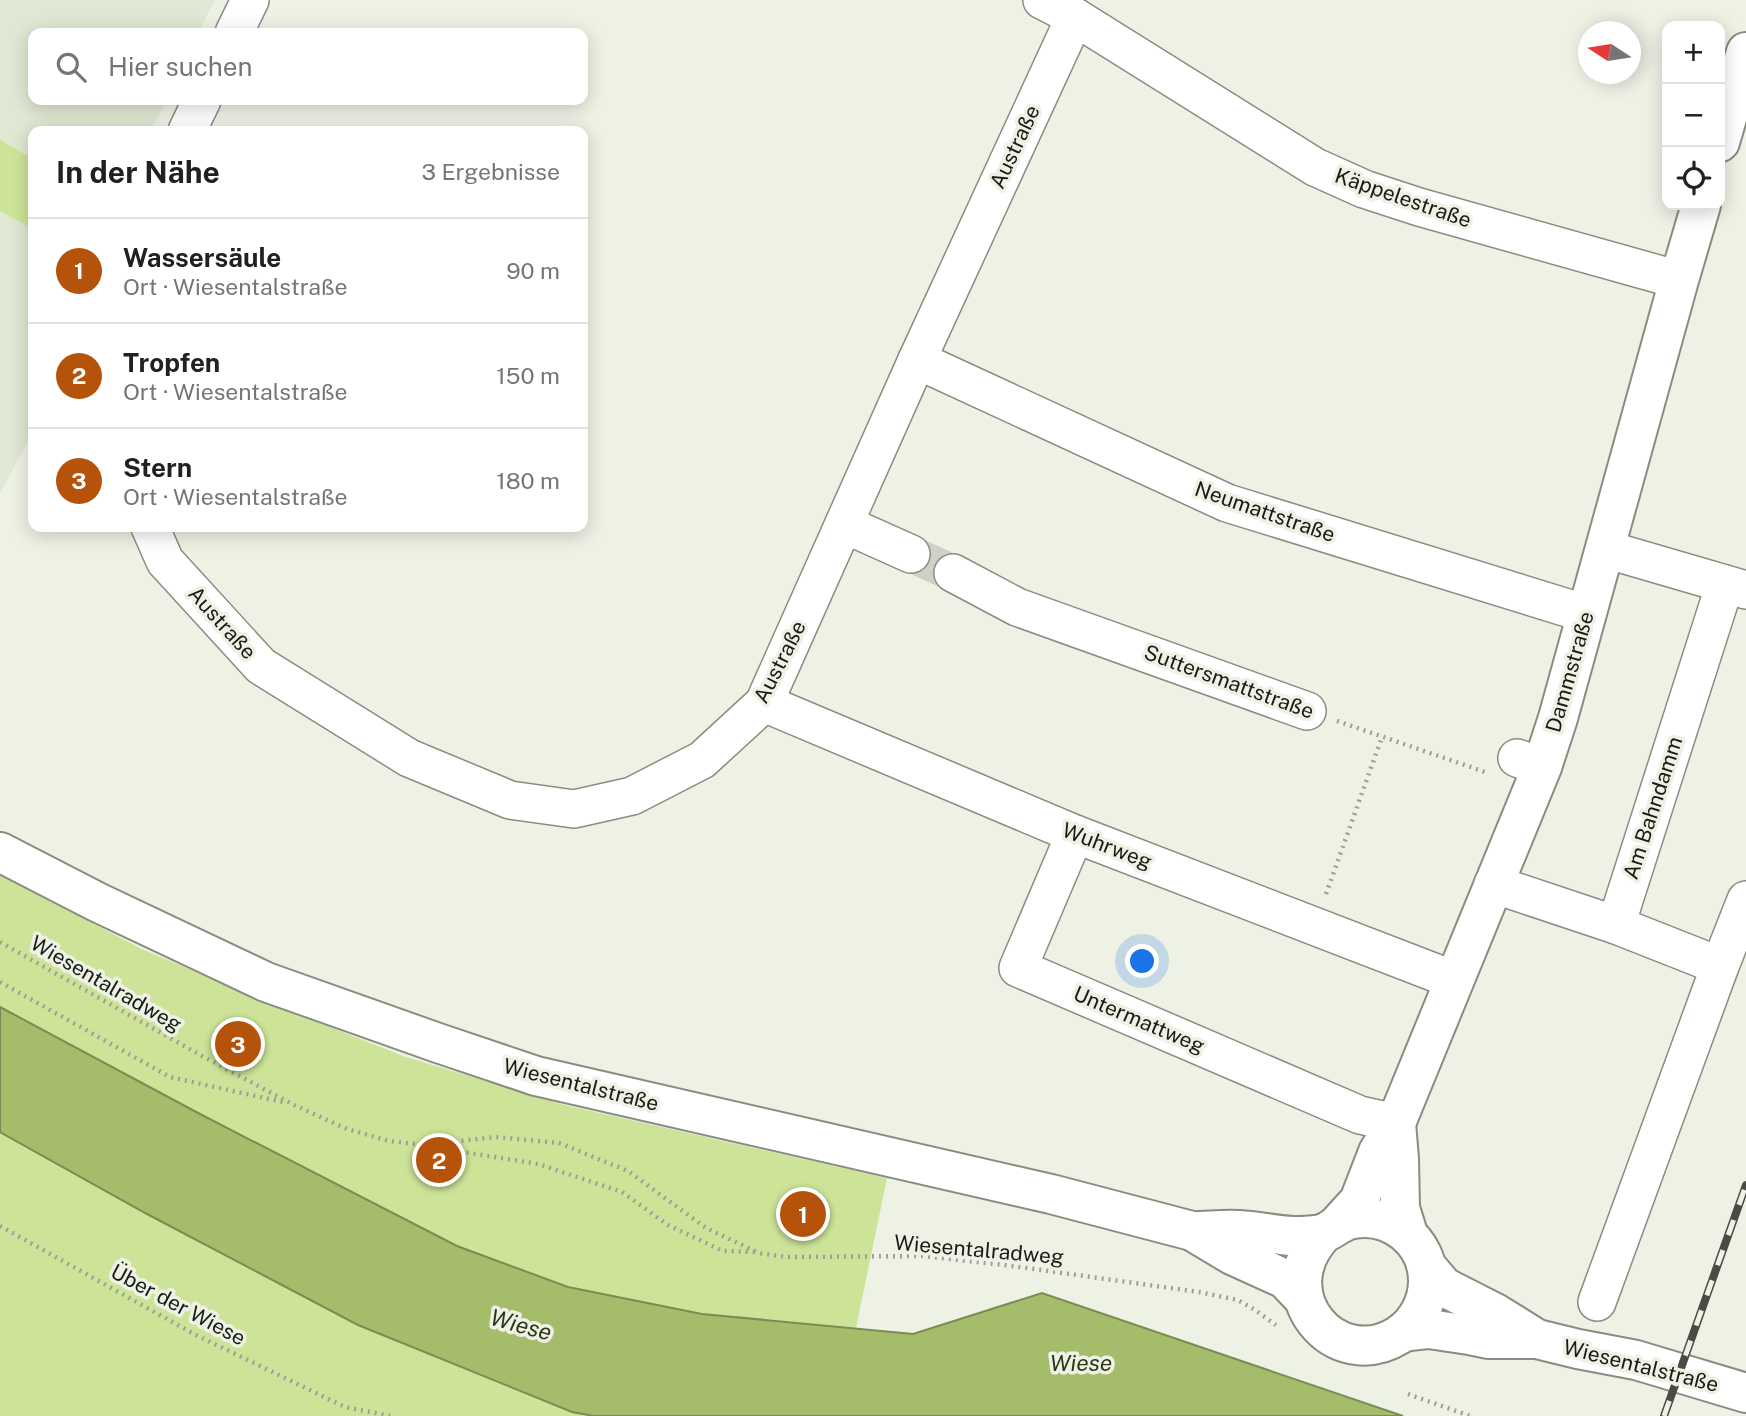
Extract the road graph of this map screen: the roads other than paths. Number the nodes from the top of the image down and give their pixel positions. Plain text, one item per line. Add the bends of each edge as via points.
1 (250, 0) edge
2 (1042, 0) edge
3 (1075, 17) junction
4 (236, 28) edge
5 (1746, 52) edge
6 (200, 105) edge
7 (1725, 125) edge
8 (189, 126) edge
9 (1700, 210) edge
10 (1679, 279) junction
11 (917, 360) junction
12 (844, 524) junction
13 (152, 532) edge
14 (1605, 549) junction
15 (911, 554) tunnel mouth
16 (953, 573) tunnel mouth
17 (1736, 587) edge
18 (1587, 614) junction
19 (764, 703) junction
20 (1307, 710) road end
21 (1075, 834) junction
22 (0, 852) edge
23 (1493, 884) junction
24 (1746, 900) edge
25 (1616, 925) junction
26 (1720, 966) junction
27 (1454, 980) junction
28 (1396, 1124) junction
29 (1331, 1228) junction
30 (1192, 1231) junction
31 (1408, 1234) junction
32 (1427, 1267) junction
33 (1304, 1299) junction
34 (1597, 1302) dead end
35 (1403, 1332) junction
36 (1536, 1339) junction
37 (1746, 1394) edge

1 - 4 street
2 - 3 street, Käppelestraße
3 - 10 street, Käppelestraße via 1315,167 1364,189
3 - 11 street, Austraße
5 - 7 main road
6 - 8 street
9 - 10 main road, Dammstraße
10 - 14 main road, Dammstraße
11 - 12 street, Austraße
11 - 18 street, Neumattstraße via 1227,503
12 - 15 street
12 - 19 street, Austraße
13 - 19 street, Austraße via 165,561 261,666 410,758 510,800 574,809 632,796 702,760
14 - 17 street
14 - 18 main road, Dammstraße
16 - 20 street, Suttersmattstraße via 1017,607
17 - 25 street, Am Bahndamm
18 - 23 main road, Dammstraße via 1558,718 1518,767
19 - 21 street, Wuhrweg
21 - 27 street, Wuhrweg
21 - 28 street, Untermattweg via 1018,968 1360,1115
22 - 30 main road, Wiesentalstraße via 266,982 536,1076 1051,1194
23 - 25 street
23 - 27 main road, Dammstraße
24 - 26 street
25 - 26 street
26 - 34 street
27 - 28 main road, Dammstraße
28 - 29 main road, Dammstraße via 1378,1152 1359,1201
28 - 31 main road, Dammstraße via 1400,1208
29 - 30 main road, Wiesentalstraße via 1293,1236
29 - 31 main road via 1349,1220 1374,1218
29 - 33 main road via 1307,1256 1302,1270
30 - 33 main road, Wiesentalstraße via 1285,1279
31 - 32 main road
32 - 35 main road via 1424,1303
32 - 36 main road, Wiesentalstraße via 1444,1287
33 - 35 main road via 1317,1323 1352,1344 1378,1344
35 - 36 main road, Wiesentalstraße via 1429,1329 1488,1339
36 - 37 main road, Wiesentalstraße via 1636,1360

